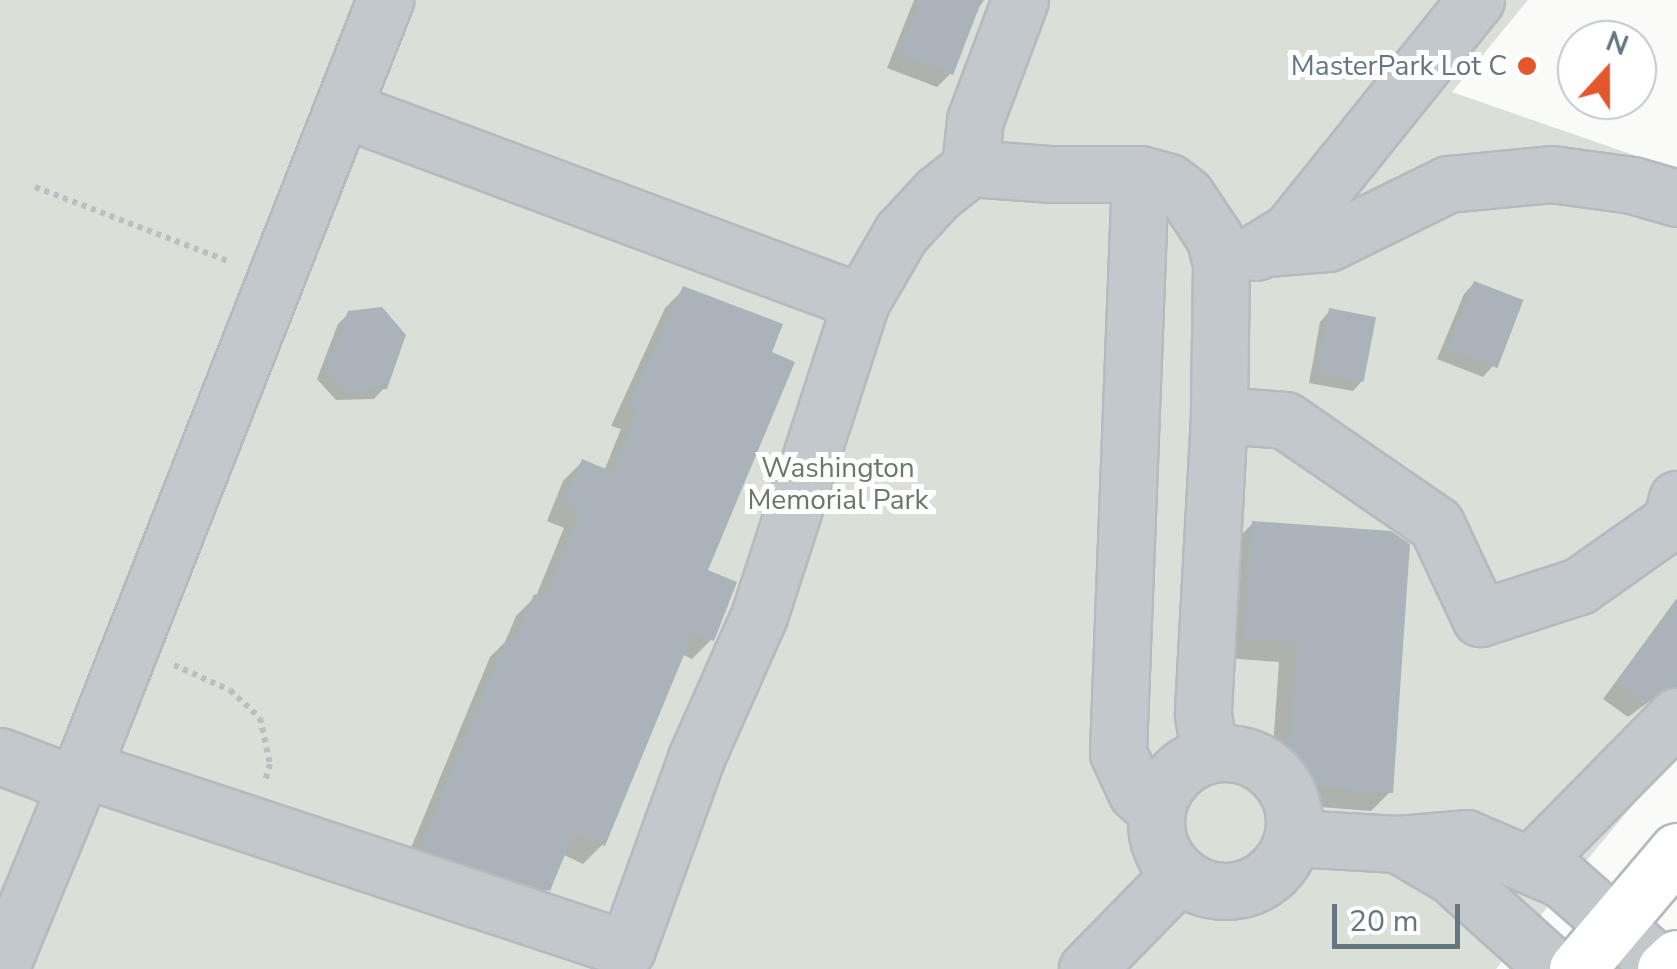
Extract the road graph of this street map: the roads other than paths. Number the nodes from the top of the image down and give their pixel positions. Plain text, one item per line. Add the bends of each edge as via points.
1 (385, 0) edge
2 (1020, 0) edge
3 (1476, 0) edge
4 (342, 109) junction
5 (970, 168) junction
6 (1140, 174) junction
7 (1677, 198) edge
8 (1243, 256) junction
9 (860, 302) junction
10 (1220, 415) junction
11 (1677, 499) edge
12 (1677, 716) edge
13 (1210, 753) junction
14 (0, 756) edge
15 (79, 777) junction
16 (1157, 811) junction
17 (1294, 838) junction
18 (1398, 844) junction
19 (1677, 852) edge
20 (1531, 864) junction
21 (1180, 874) junction
22 (1613, 928) junction
23 (1677, 958) edge
24 (630, 959) edge
25 (0, 969) edge
26 (1087, 969) edge
27 (1556, 969) edge
28 (1577, 969) edge
29 (1664, 969) edge

1 - 4 lane
2 - 5 lane via 975,120
3 - 8 lane via 1290,230
4 - 9 lane
4 - 15 lane
5 - 6 lane
5 - 9 lane via 901,233
6 - 8 lane via 1186,194 1214,237
6 - 16 lane via 1118,753 1136,792
7 - 8 lane via 1550,174 1448,184 1328,243
8 - 10 lane
9 - 24 lane via 758,616 696,758
10 - 11 lane via 1285,420 1436,524 1480,618 1579,586 1671,521
10 - 13 lane via 1203,715
12 - 20 lane
13 - 16 lane via 1170,779
13 - 17 lane via 1234,752 1276,774 1290,794
14 - 15 lane
15 - 24 lane via 253,826
15 - 25 lane
16 - 21 lane via 1160,848
17 - 18 lane
17 - 21 lane via 1285,858 1252,886 1208,890
18 - 20 lane via 1466,838
18 - 27 lane via 1452,876
19 - 22 main road
20 - 22 lane via 1563,880
21 - 26 lane
22 - 28 main road
22 - 29 lane
23 - 29 main road

